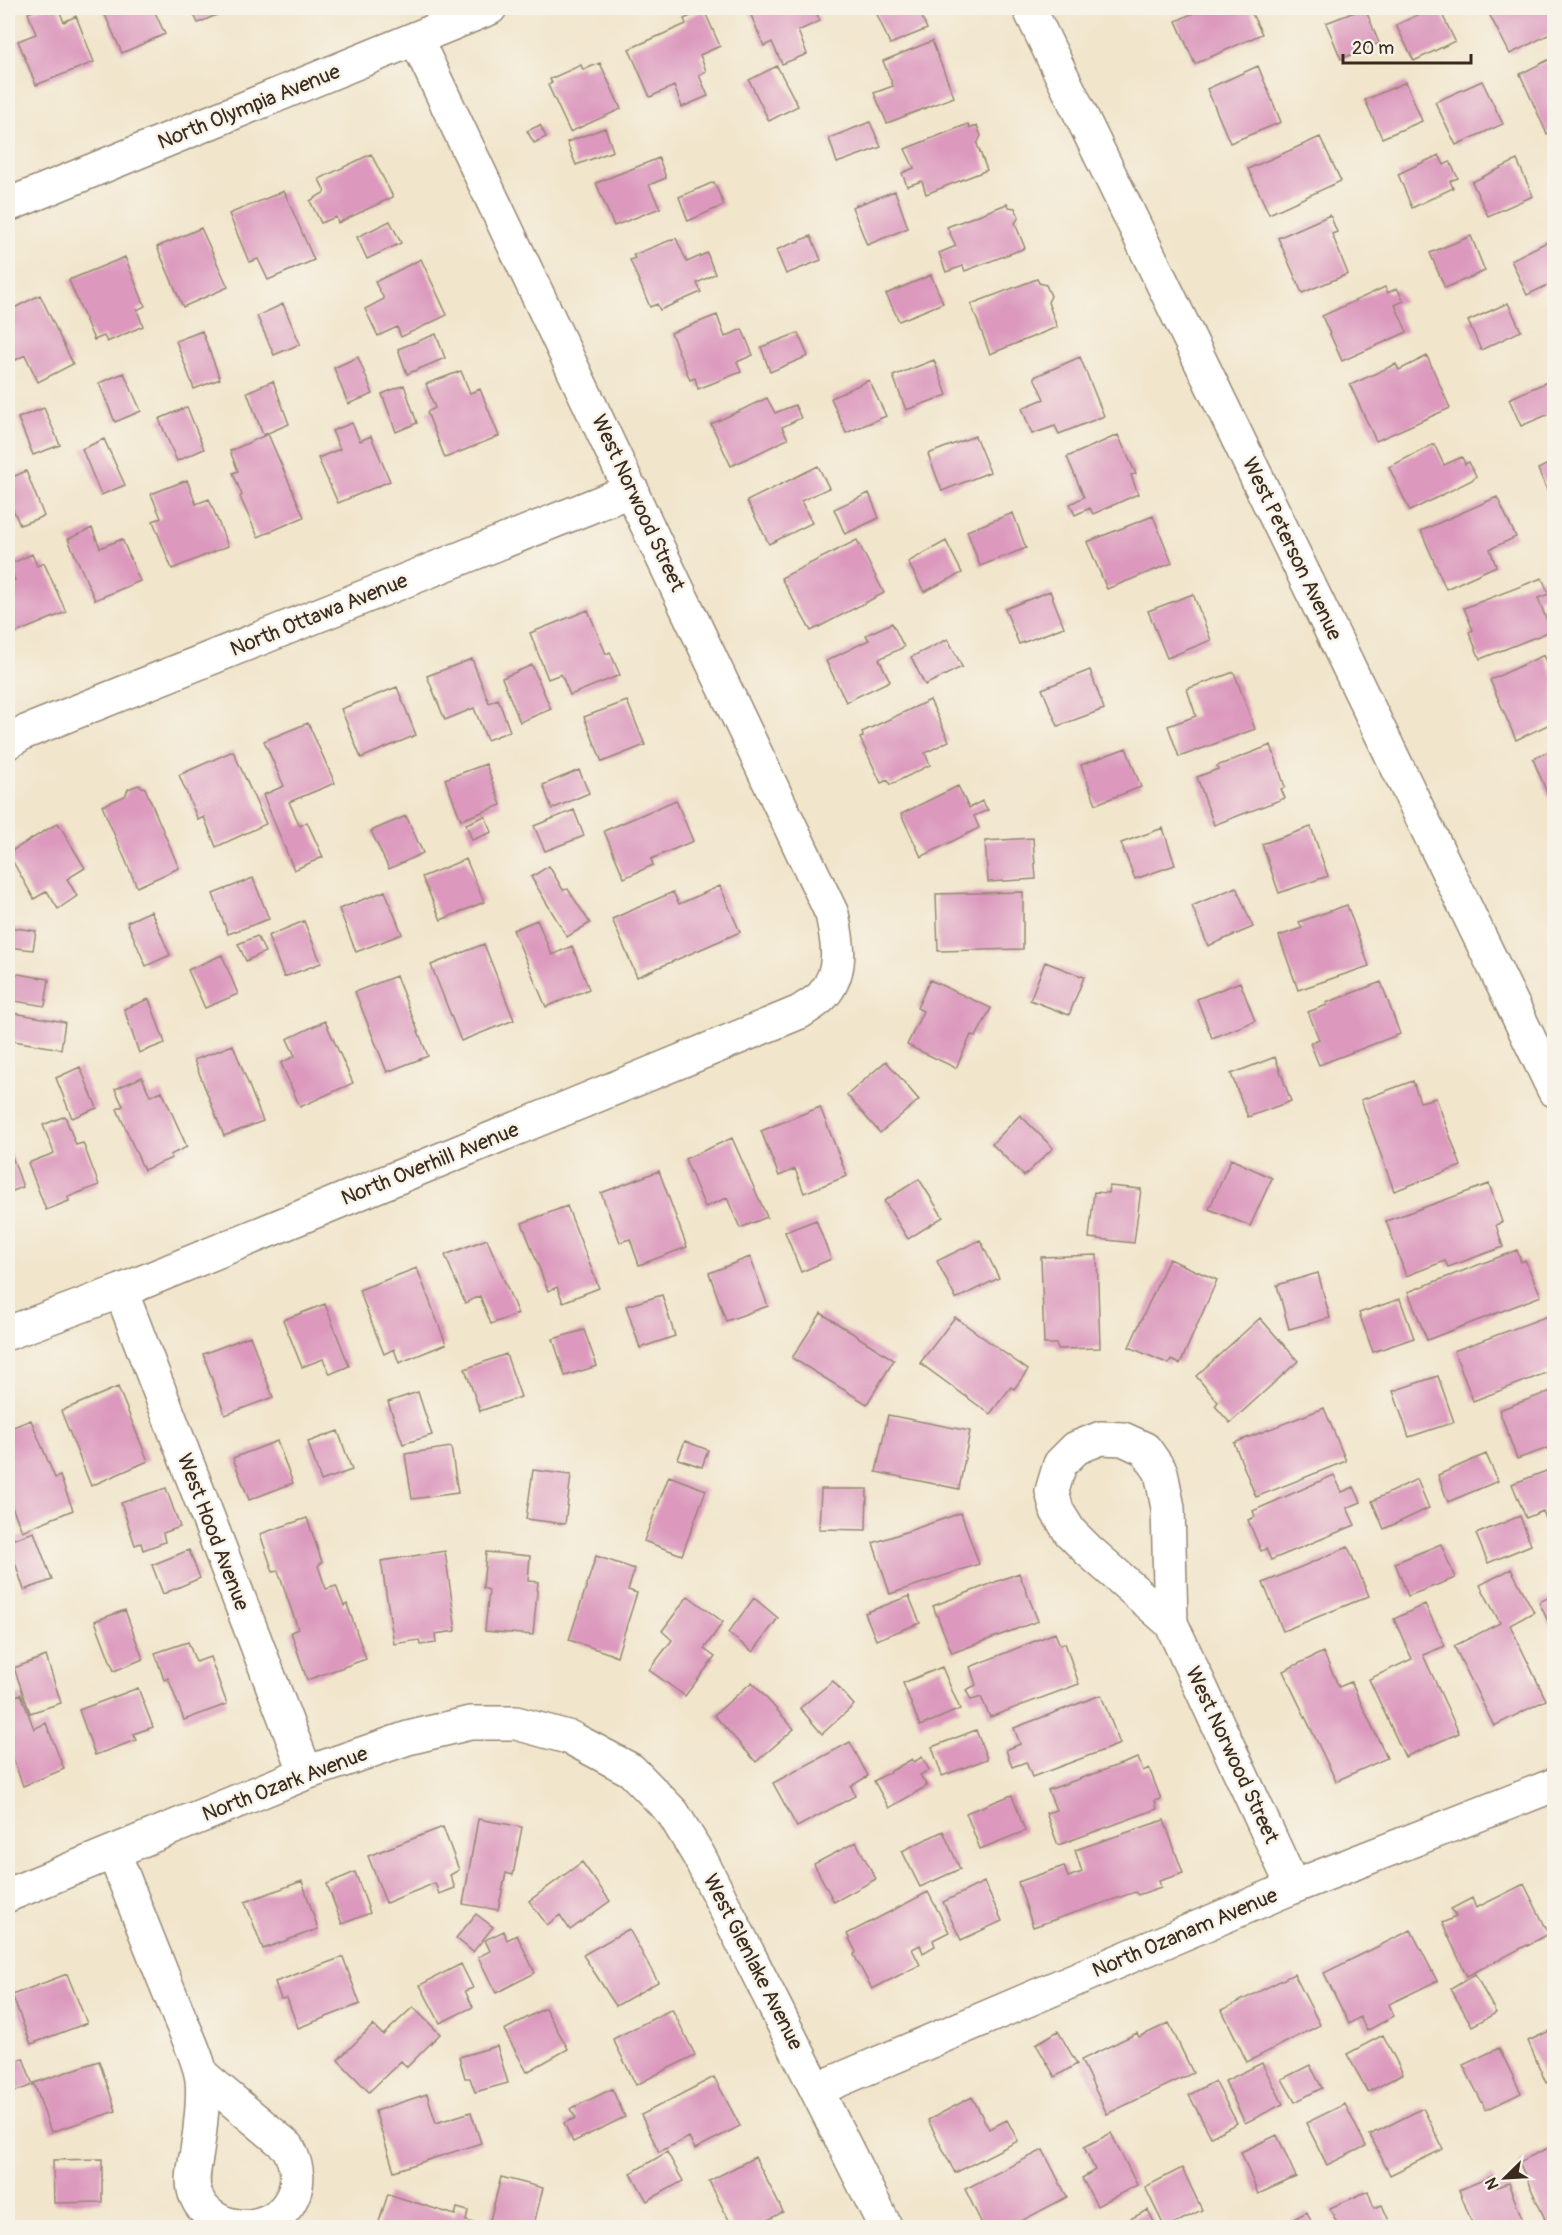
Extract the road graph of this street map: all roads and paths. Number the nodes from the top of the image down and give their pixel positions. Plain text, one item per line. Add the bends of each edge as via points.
1 (490, 8) edge
2 (1029, 8) edge
3 (416, 39) junction
4 (8, 205) edge
5 (632, 490) junction
6 (8, 742) edge
7 (836, 972) joint
8 (1552, 1077) edge
9 (121, 1291) junction
10 (8, 1333) edge
11 (1171, 1623) junction
12 (571, 1738) joint
13 (306, 1773) junction
14 (1554, 1785) edge
15 (114, 1853) junction
16 (1293, 1887) junction
17 (8, 1895) edge
18 (202, 2075) dead end
19 (818, 2089) junction
20 (886, 2228) edge

1 - 3 street, North Olympia Avenue
2 - 8 street, West Peterson Avenue
3 - 4 street, North Olympia Avenue
3 - 5 street, West Norwood Street
5 - 6 street, North Ottawa Avenue
5 - 7 street, West Norwood Street via 832,914 839,948
7 - 9 street, North Overhill Avenue via 823,995 800,1012
9 - 10 street, North Overhill Avenue
9 - 13 street, West Hood Avenue
11 - 11 street, West Norwood Street via 1168,1508 1161,1472 1145,1449 1123,1439 1101,1438 1076,1448 1060,1464 1052,1491 1057,1511 1088,1550
11 - 16 street, West Norwood Street
12 - 13 street, North Ozark Avenue via 516,1723 470,1723 408,1737
12 - 19 street, West Glenlake Avenue via 631,1770 673,1813 699,1856
13 - 15 street, North Ozark Avenue
14 - 16 street, North Ozanam Avenue
15 - 17 street, North Ozark Avenue
15 - 18 street
16 - 19 street, North Ozanam Avenue
19 - 20 street, West Glenlake Avenue

